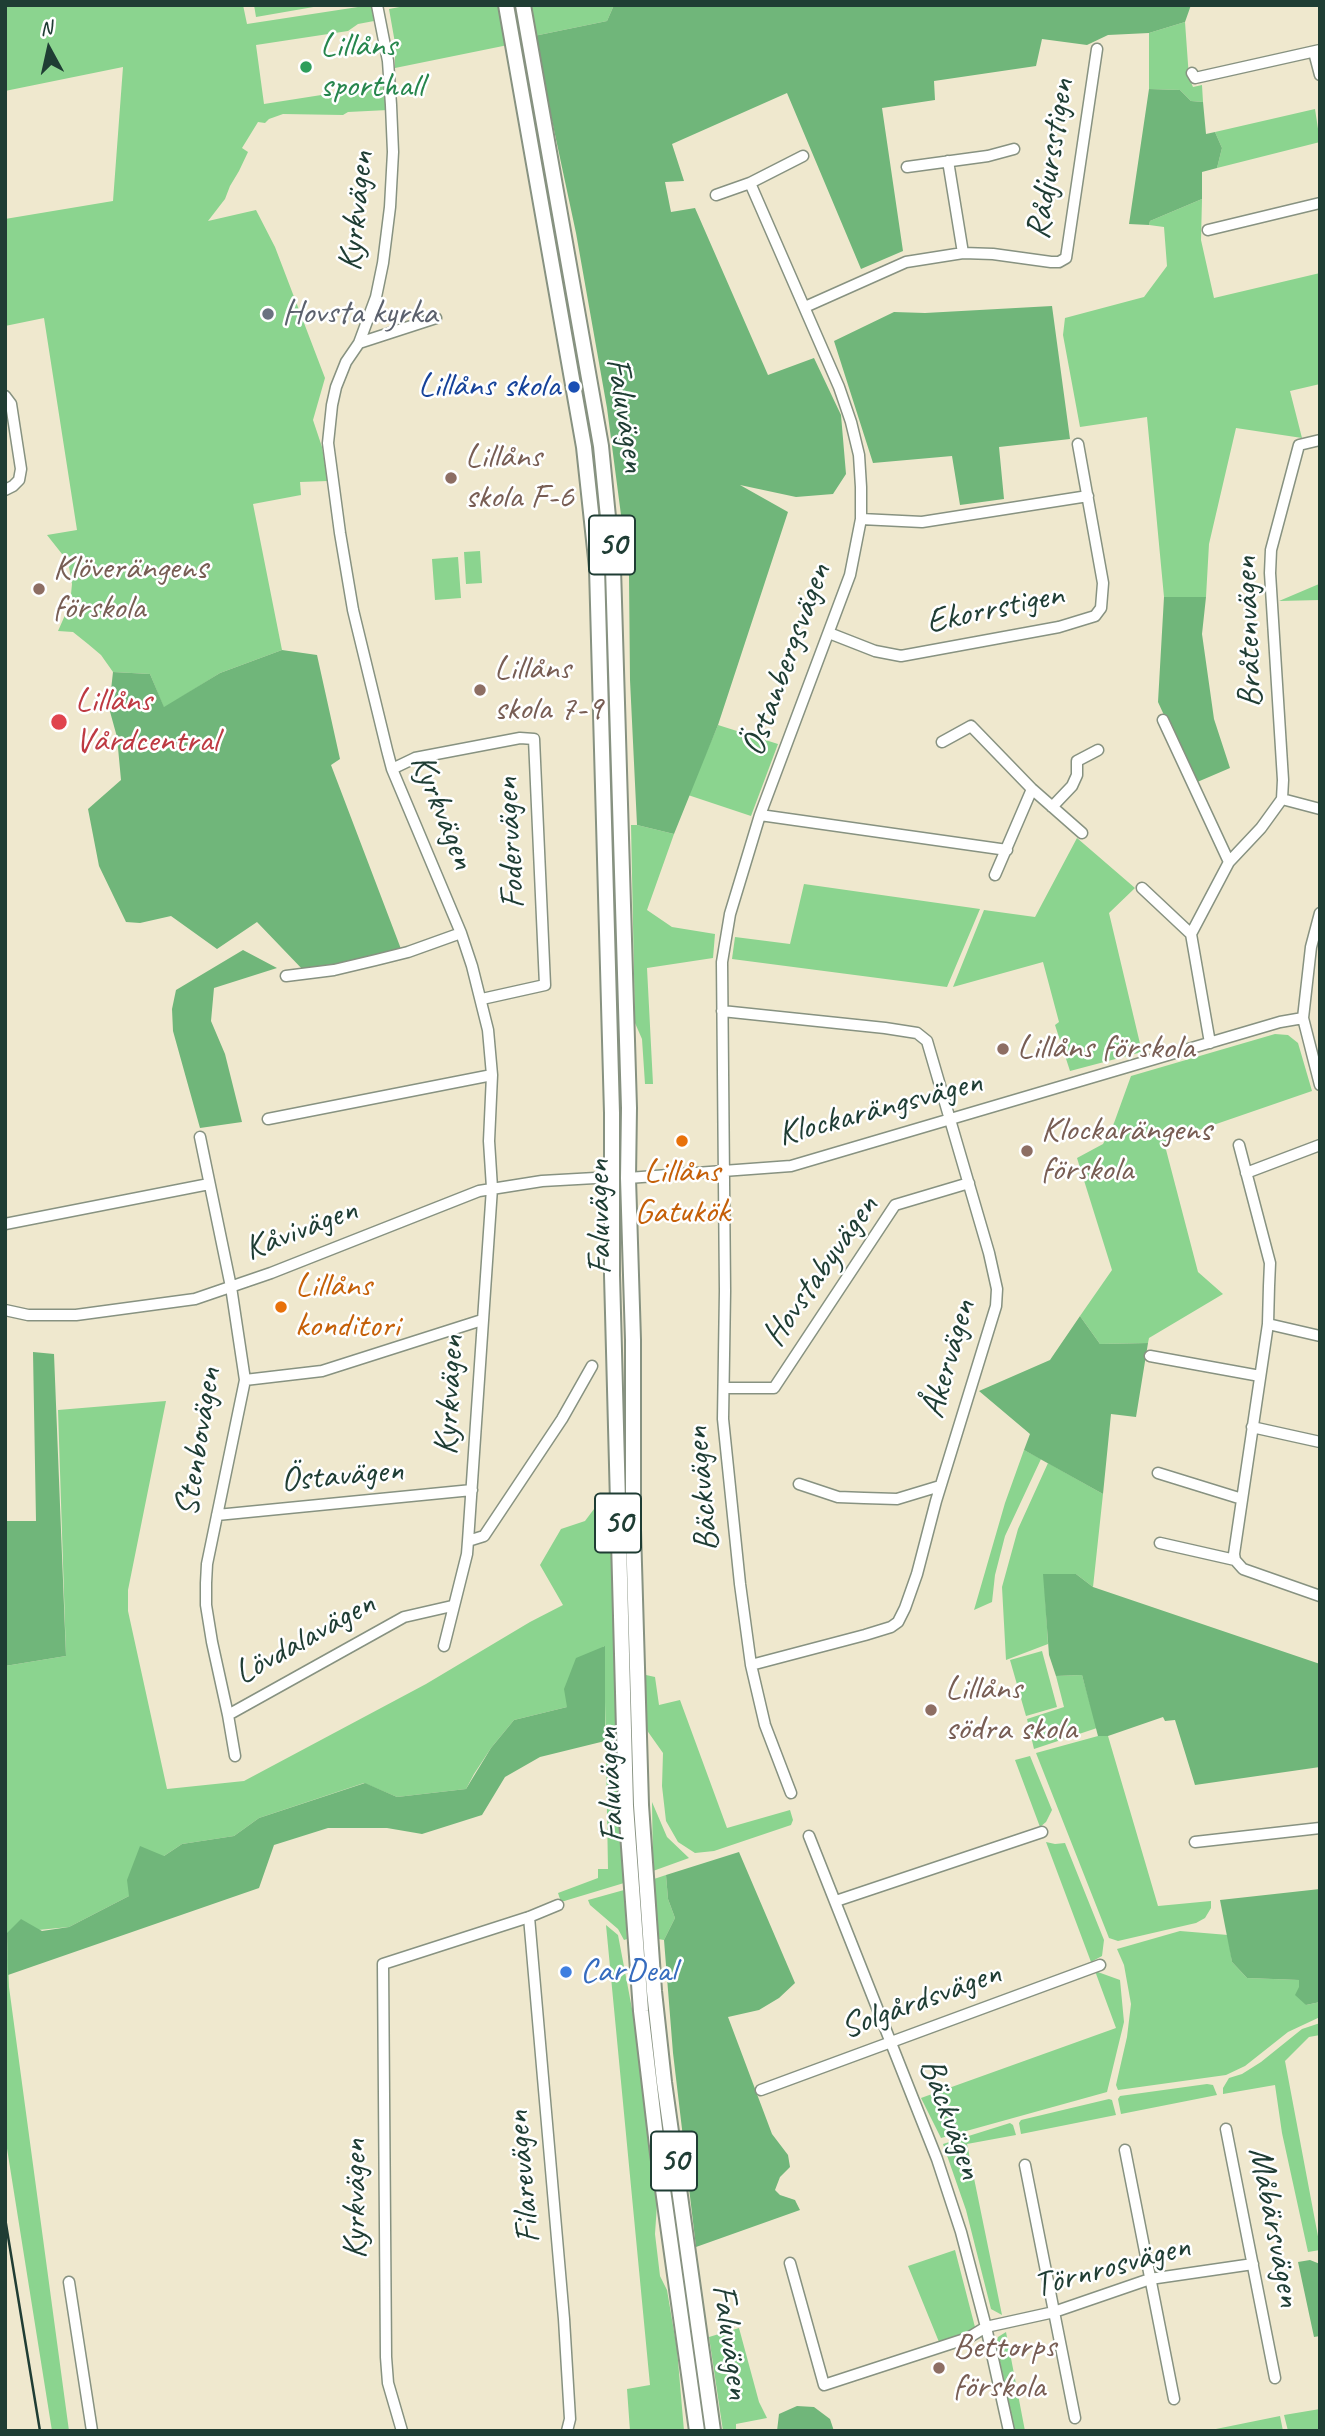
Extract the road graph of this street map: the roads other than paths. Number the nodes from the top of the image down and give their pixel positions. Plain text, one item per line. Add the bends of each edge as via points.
1 (377, 5) edge
2 (506, 5) edge
3 (523, 5) edge
4 (1097, 49) dead end
5 (1317, 51) edge
6 (1192, 73) dead end
7 (1320, 75) edge
8 (1014, 149) dead end
9 (803, 156) dead end
10 (948, 161) junction
11 (907, 167) dead end
12 (750, 183) junction
13 (716, 195) dead end
14 (1320, 203) edge
15 (1208, 230) dead end
16 (962, 253) junction
17 (806, 307) junction
18 (436, 318) dead end
19 (359, 343) junction
20 (5, 396) edge
21 (1320, 440) edge
22 (1078, 444) dead end
23 (5, 490) edge
24 (1088, 496) junction
25 (861, 519) junction
26 (829, 633) junction
27 (1163, 720) dead end
28 (942, 742) dead end
29 (1098, 750) dead end
30 (392, 769) junction
31 (1032, 789) junction
32 (1282, 799) junction
33 (1052, 807) junction
34 (1320, 809) edge
35 (760, 815) junction
36 (1082, 833) dead end
37 (1006, 850) junction
38 (1229, 862) junction
39 (995, 875) dead end
40 (1142, 888) dead end
41 (1320, 913) edge
42 (461, 933) junction
43 (1191, 934) junction
44 (286, 976) dead end
45 (482, 999) junction
46 (722, 1011) junction
47 (1303, 1018) junction
48 (1210, 1043) junction
49 (492, 1075) junction
50 (1320, 1085) edge
51 (268, 1119) dead end
52 (950, 1121) junction
53 (200, 1137) dead end
54 (1239, 1145) dead end
55 (1320, 1145) edge
56 (723, 1172) junction
57 (1246, 1173) junction
58 (620, 1177) junction
59 (969, 1183) junction
60 (209, 1184) junction
61 (492, 1188) junction
62 (5, 1224) edge
63 (231, 1287) junction
64 (5, 1310) edge
65 (482, 1320) junction
66 (1268, 1324) junction
67 (1320, 1336) edge
68 (1150, 1356) dead end
69 (592, 1366) dead end
70 (1260, 1376) junction
71 (245, 1380) junction
72 (724, 1388) junction
73 (1252, 1427) junction
74 (1320, 1443) edge
75 (1158, 1473) dead end
76 (799, 1484) dead end
77 (940, 1486) junction
78 (472, 1490) junction
79 (1242, 1499) junction
80 (217, 1515) junction
81 (468, 1541) junction
82 (1160, 1543) dead end
83 (1235, 1560) junction
84 (1320, 1596) edge
85 (452, 1606) junction
86 (444, 1646) dead end
87 (751, 1665) junction
88 (228, 1715) junction
89 (235, 1756) dead end
90 (791, 1793) dead end
91 (1320, 1828) edge
92 (1042, 1832) dead end
93 (809, 1836) dead end
94 (1195, 1842) dead end
95 (836, 1901) junction
96 (558, 1905) dead end
97 (529, 1917) junction
98 (1100, 1965) dead end
99 (892, 2042) junction
100 (761, 2090) dead end
101 (1226, 2129) dead end
102 (1125, 2150) dead end
103 (1025, 2165) dead end
104 (790, 2263) dead end
105 (1252, 2264) junction
106 (1150, 2279) junction
107 (69, 2282) dead end
108 (1054, 2312) junction
109 (986, 2328) junction
110 (1275, 2378) dead end
111 (1174, 2399) dead end
112 (1075, 2418) dead end
113 (92, 2431) edge
114 (402, 2431) edge
115 (567, 2431) edge
116 (697, 2431) edge
117 (713, 2431) edge
118 (1009, 2431) edge

1 - 19 street, Kyrkvägen via 388,61 393,152 383,263
2 - 58 highway, Faluvägen / 50 via 592,511 612,1113
3 - 58 highway, Faluvägen / 50 via 609,509 629,1093
4 - 16 street, Rådjursstigen via 1066,258 1051,262
5 - 6 street via 1195,78
5 - 7 street
8 - 10 street, Rådjursstigen
9 - 12 street
10 - 11 street, Rådjursstigen
10 - 16 street
12 - 13 street
12 - 17 street, Östanbergsvägen
14 - 15 street
16 - 17 street, Rådjursstigen via 906,262
17 - 25 street, Östanbergsvägen via 851,422 859,455
18 - 19 street
19 - 30 street, Kyrkvägen via 336,387 328,443 354,610
20 - 23 street via 11,404 21,469 19,480
21 - 32 street, Bråtenvägen via 1299,445 1271,550
22 - 24 street, Ekorrstigen
24 - 25 street via 922,522
24 - 26 street, Ekorrstigen via 1103,583 1101,608 1095,616 1059,627 901,656
25 - 26 street, Östanbergsvägen via 849,575
26 - 35 street, Östanbergsvägen
27 - 38 street
28 - 31 street via 971,726
29 - 33 street via 1077,761 1072,786
30 - 42 street, Kyrkvägen
30 - 45 street, Fodervägen via 415,758 534,739 545,985
31 - 33 street
31 - 37 street
32 - 34 street
32 - 38 street
33 - 36 street
35 - 37 street
35 - 46 street, Östanbergsvägen via 723,948
37 - 39 street
38 - 43 street
40 - 43 street
41 - 47 street
42 - 44 street via 376,960
42 - 45 street, Kyrkvägen
43 - 48 street
45 - 49 street, Kyrkvägen
46 - 52 street, Åkervägen via 917,1033 927,1041
46 - 56 street, Östanbergsvägen
47 - 48 street, Klockarängsvägen
47 - 50 street
48 - 52 street, Klockarängsvägen
49 - 51 street
49 - 61 street, Kyrkvägen
52 - 56 street, Klockarängsvägen via 791,1166
52 - 59 street, Åkervägen
53 - 60 street, Stenbovägen
54 - 57 street
55 - 57 street
56 - 58 street, Klockarängsvägen
56 - 72 street, Bäckvägen
57 - 66 street via 1270,1263
58 - 61 street, Kåvivägen
58 - 116 highway, Faluvägen / 50 via 612,1275 630,1869 656,2140
58 - 117 highway, Faluvägen / 50 via 633,1340 636,1658 646,1890 664,2082
59 - 72 street, Hovstabyvägen via 895,1205 774,1388
59 - 77 street, Åkervägen via 997,1296
60 - 62 street
60 - 63 street, Stenbovägen
61 - 63 street, Kåvivägen
61 - 65 street, Kyrkvägen
63 - 64 street, Kåvivägen via 195,1299 76,1315
63 - 71 street, Stenbovägen
65 - 71 street via 323,1371
65 - 78 street, Kyrkvägen
66 - 67 street
66 - 70 street
68 - 70 street
69 - 81 street via 484,1536
70 - 73 street
71 - 80 street, Stenbovägen
72 - 87 street, Bäckvägen via 727,1464
73 - 74 street
73 - 79 street
75 - 79 street
76 - 77 street via 838,1496 897,1499
77 - 87 street, Åkervägen via 917,1574 898,1622
78 - 80 street, Östavägen
78 - 81 street, Kyrkvägen
79 - 83 street
80 - 88 street, Stenbovägen via 207,1564 206,1605
81 - 85 street, Kyrkvägen
82 - 83 street
83 - 84 street via 1242,1569
85 - 86 street, Kyrkvägen
85 - 88 street, Lövdalavägen via 404,1616
87 - 90 street, Bäckvägen via 765,1725
88 - 89 street, Lövdalavägen
91 - 94 street
92 - 95 street
93 - 95 street, Bäckvägen
95 - 99 street, Bäckvägen
96 - 97 street
97 - 114 street, Kyrkvägen via 383,1965 386,2357 388,2383
97 - 115 street, Filarevägen via 564,2319
98 - 99 street, Solgårdsvägen
99 - 100 street, Solgårdsvägen
99 - 109 street, Bäckvägen via 941,2169
101 - 105 street, Måbärsvägen
102 - 106 street
103 - 108 street
104 - 109 street, Törnrosvägen via 824,2385
105 - 106 street, Törnrosvägen
105 - 110 street, Måbärsvägen
106 - 108 street, Törnrosvägen
106 - 111 street
107 - 113 street
108 - 109 street, Törnrosvägen
108 - 112 street
109 - 118 street, Bäckvägen

